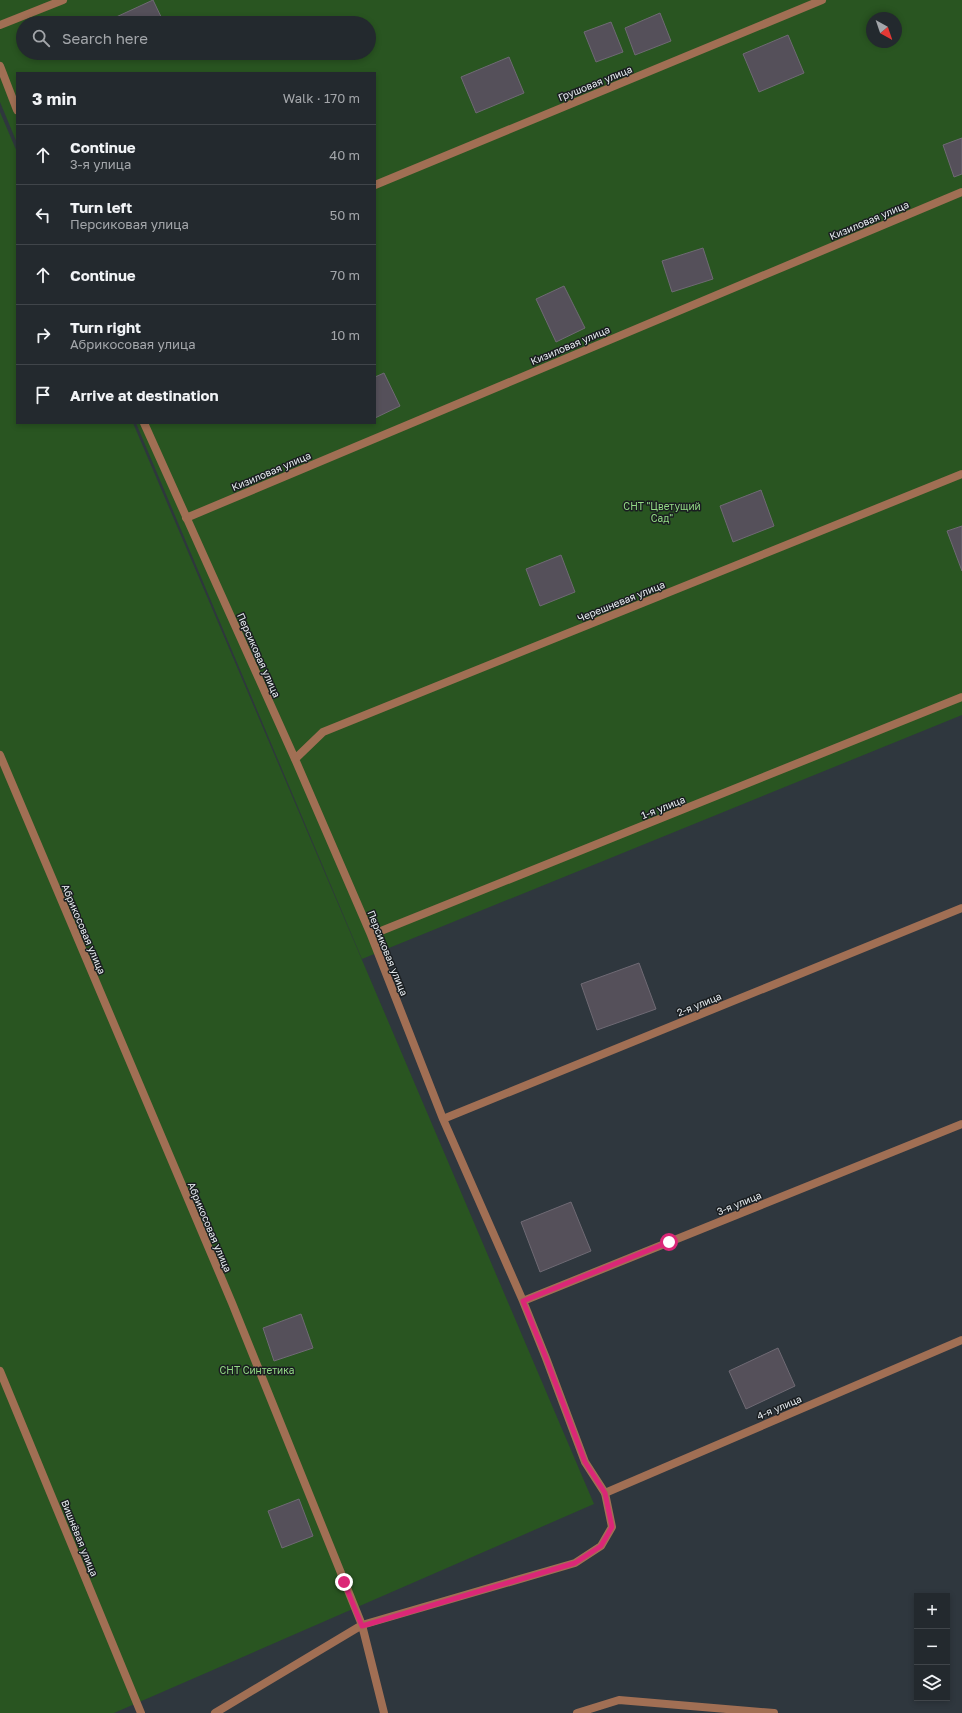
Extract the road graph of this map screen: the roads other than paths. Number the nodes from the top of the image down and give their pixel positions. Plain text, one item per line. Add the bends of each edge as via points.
1 (63, 0) edge
2 (822, 0) edge
3 (23, 16) edge
4 (16, 19) edge
5 (0, 25) edge
6 (0, 66) edge
7 (16, 107) edge
8 (376, 185) edge
9 (962, 192) edge
10 (144, 424) edge
11 (962, 474) edge
12 (186, 518) junction
13 (962, 697) edge
14 (0, 755) edge
15 (295, 759) junction
16 (962, 908) edge
17 (371, 935) junction
18 (443, 1119) junction
19 (962, 1124) edge
20 (523, 1301) junction
21 (962, 1340) edge
22 (0, 1371) edge
23 (605, 1493) junction
24 (362, 1626) junction
25 (141, 1713) edge
26 (215, 1713) edge
27 (384, 1713) edge
28 (577, 1713) edge
29 (774, 1713) edge

1 - 3 street
2 - 8 street, Грушовая улица
4 - 5 street
6 - 7 street
9 - 12 street, Кизиловая улица
10 - 12 street, Персиковая улица
11 - 15 street, Черешневая улица via 322,732
12 - 15 street, Персиковая улица
13 - 17 street, 1-я улица
14 - 24 street, Абрикосовая улица via 232,1303
15 - 17 street, Персиковая улица
16 - 18 street, 2-я улица
17 - 18 street, Персиковая улица
18 - 20 street, Персиковая улица
19 - 20 street, 3-я улица
20 - 23 street, Персиковая улица via 585,1462
21 - 23 street, 4-я улица
22 - 25 street, Вишнёвая улица
23 - 24 street via 612,1527 601,1546 575,1563
24 - 26 street
24 - 27 street, Абрикосовая улица
28 - 29 street via 619,1700

